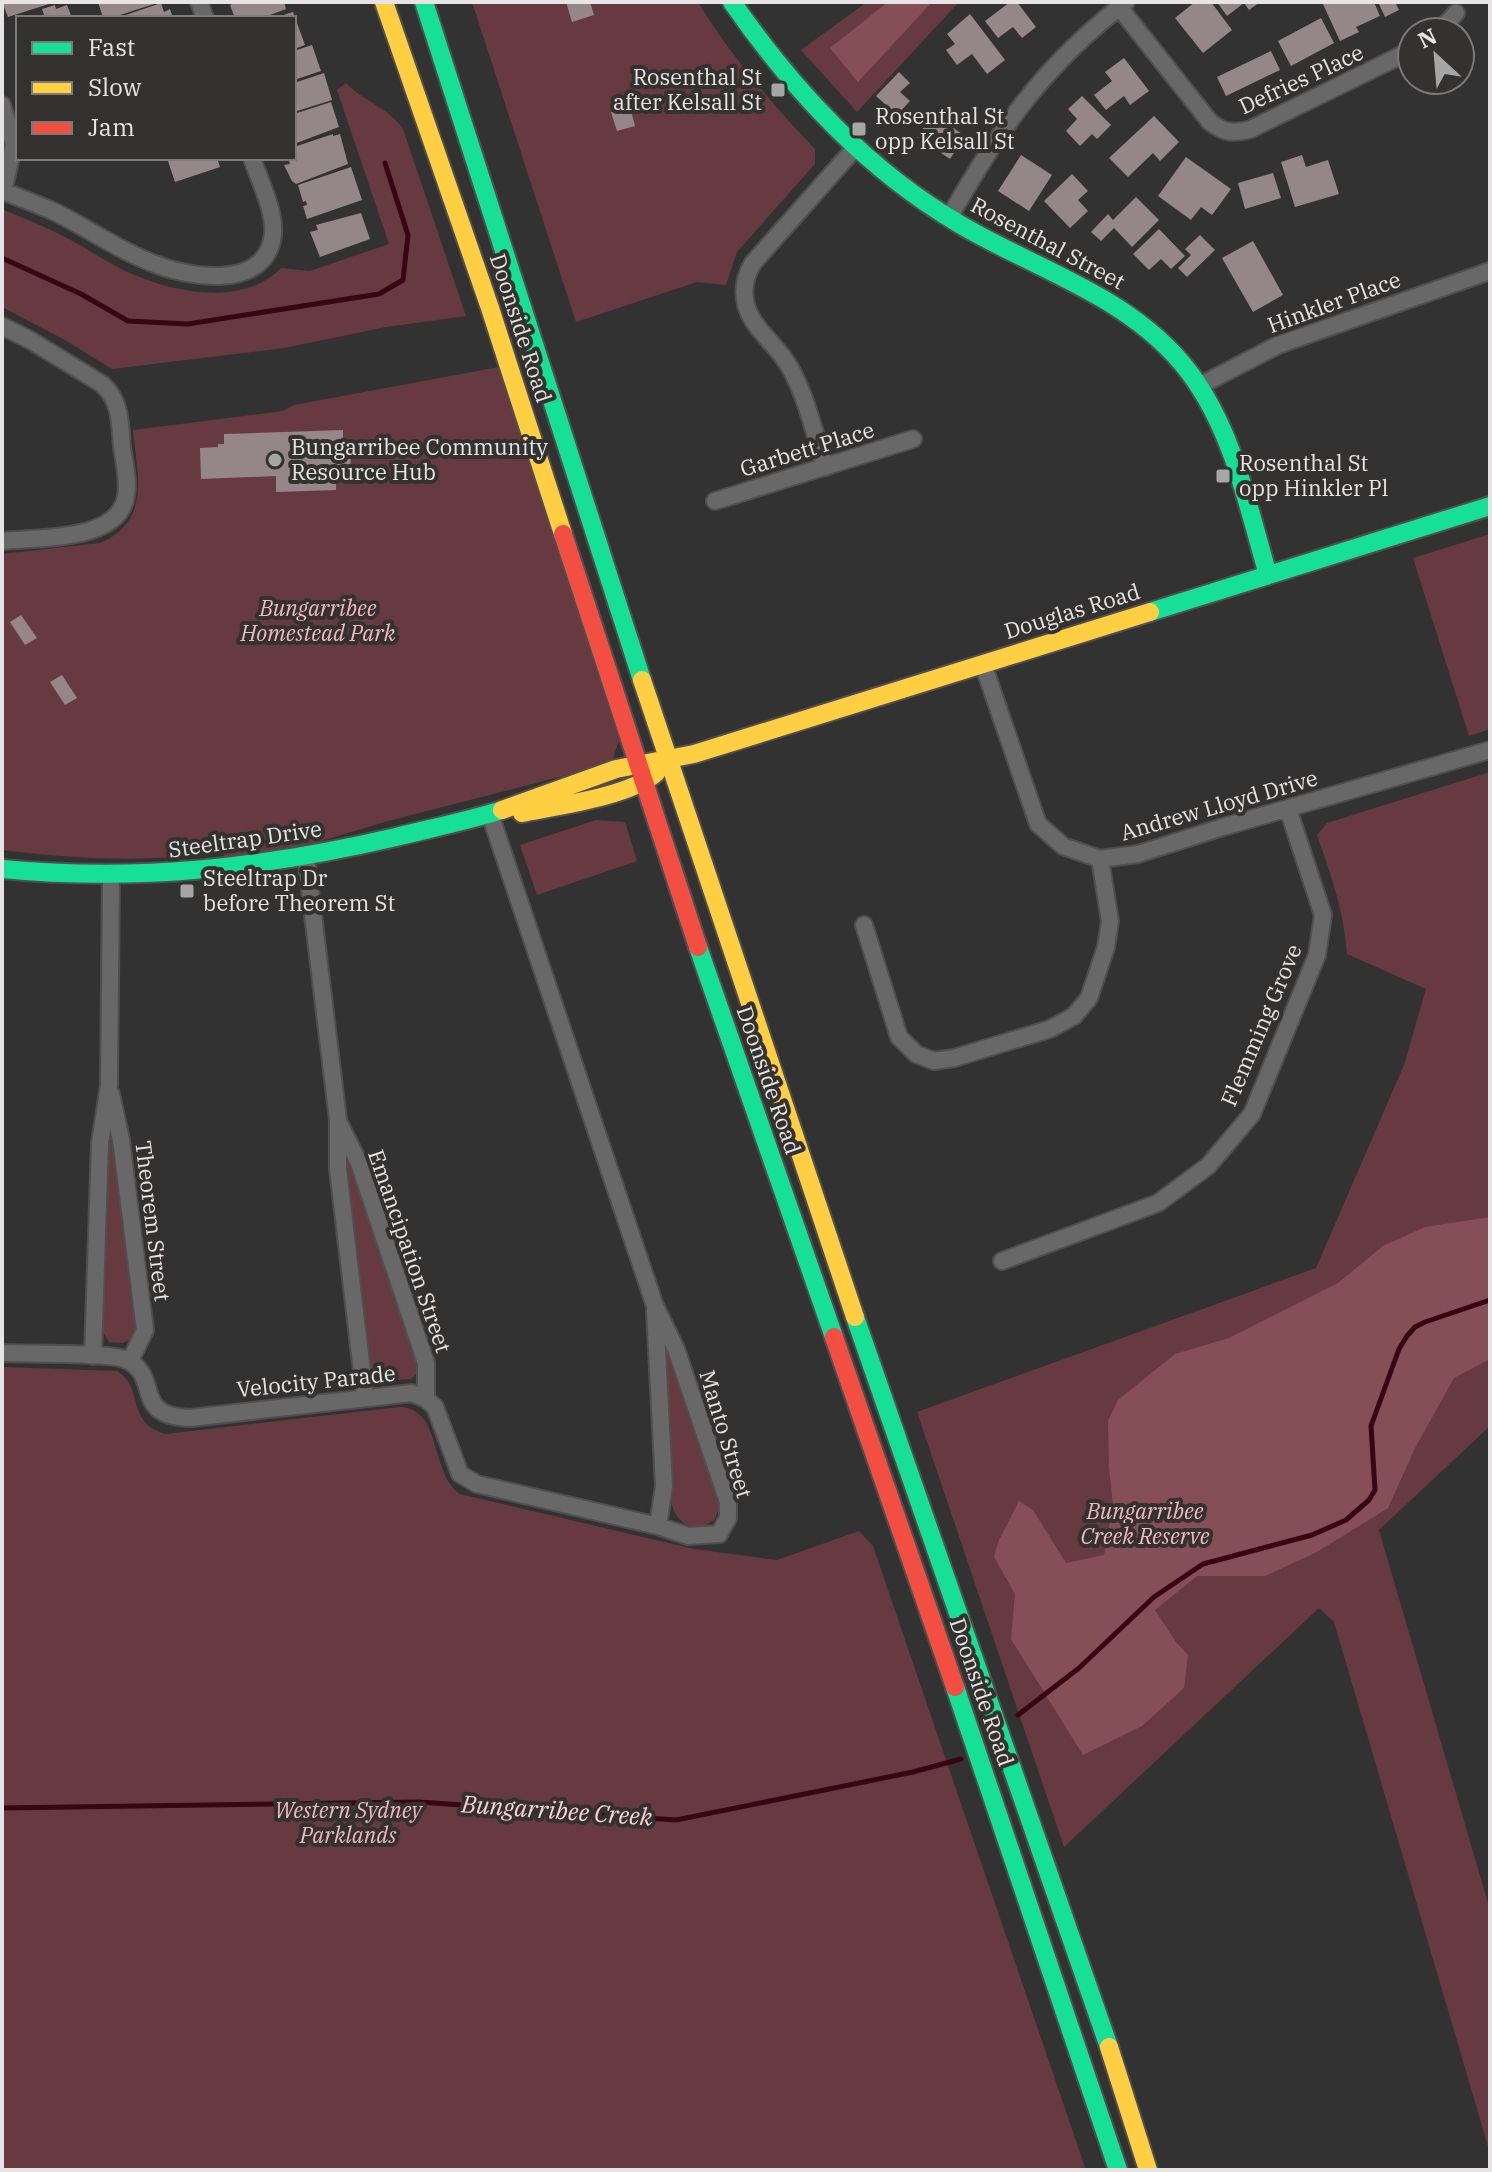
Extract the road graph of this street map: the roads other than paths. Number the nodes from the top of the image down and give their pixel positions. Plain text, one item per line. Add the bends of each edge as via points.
1 (384, 2) edge
2 (424, 2) edge
3 (732, 2) edge
4 (1123, 5) edge
5 (1456, 13) dead end
6 (1453, 16) edge
7 (1396, 58) edge
8 (2, 105) edge
9 (855, 148) junction
10 (253, 160) edge
11 (2, 191) edge
12 (949, 218) junction
13 (1490, 271) edge
14 (2, 326) edge
15 (1199, 386) junction
16 (913, 439) dead end
17 (825, 467) junction
18 (715, 501) dead end
19 (1490, 506) edge
20 (2, 541) edge
21 (1268, 575) junction
22 (983, 664) junction
23 (1490, 750) edge
24 (668, 761) junction
25 (639, 763) junction
26 (645, 783) junction
27 (1288, 809) junction
28 (490, 814) junction
29 (306, 857) junction
30 (1100, 859) junction
31 (2, 869) edge
32 (111, 876) junction
33 (864, 925) dead end
34 (109, 1085) junction
35 (338, 1120) junction
36 (1002, 1261) dead end
37 (655, 1306) junction
38 (2, 1353) edge
39 (93, 1356) junction
40 (130, 1361) junction
41 (365, 1397) junction
42 (426, 1399) junction
43 (658, 1526) junction
44 (1118, 2170) edge
45 (1148, 2170) edge

1 - 25 main road, Doonside Road
2 - 24 main road, Doonside Road
3 - 9 main road, Rosenthal Street via 793,84
4 - 7 street, Defries Place via 1210,122 1225,132 1251,129
4 - 12 street via 1043,76
5 - 6 street
8 - 11 street via 14,144
9 - 12 main road, Rosenthal Street
9 - 17 street via 753,263 745,280 748,311 794,375
10 - 11 street via 273,233 261,262 232,275 189,273 149,262
12 - 15 main road, Rosenthal Street via 1116,305 1158,337
13 - 15 street, Hinkler Place via 1278,345
14 - 20 street via 110,392 119,411 127,488 120,512 101,528
15 - 21 main road, Rosenthal Street via 1225,440
16 - 17 street, Garbett Place
17 - 18 street, Garbett Place
19 - 21 main road, Douglas Road
21 - 22 main road, Douglas Road
22 - 24 main road, Douglas Road
22 - 30 street, Andrew Lloyd Drive via 1038,824 1063,846
23 - 27 street, Andrew Lloyd Drive
24 - 25 main road, Douglas Road
24 - 26 main road, Douglas Road
24 - 45 main road, Doonside Road
25 - 26 main road, Doonside Road
25 - 28 main road, Steeltrap Drive
26 - 28 main road, Steeltrap Drive via 528,813
26 - 44 main road, Doonside Road
27 - 30 street, Andrew Lloyd Drive via 1138,854
27 - 36 street, Flemming Grove via 1323,915 1317,955 1252,1114 1208,1166 1158,1203
28 - 29 main road, Steeltrap Drive
28 - 37 street, Manto Street
29 - 32 main road, Steeltrap Drive via 218,870
29 - 35 street, Emancipation Street
30 - 33 street via 1110,921 1089,998 1074,1016 1050,1029 954,1058 934,1061 916,1054 899,1037
31 - 32 main road, Steeltrap Drive
32 - 34 street, Theorem Street
34 - 39 street, Theorem Street via 100,1143
34 - 40 street, Theorem Street via 145,1330
35 - 41 street, Emancipation Street via 338,1169
35 - 42 street, Emancipation Street via 359,1163 425,1361
37 - 43 street, Manto Street via 664,1486
37 - 43 street, Manto Street via 676,1349 728,1502 728,1518 719,1534 688,1536
38 - 39 street
39 - 40 street
40 - 41 street, Velocity Parade via 155,1408 170,1417
41 - 42 street, Velocity Parade via 405,1392
42 - 43 street, Velocity Parade via 435,1407 456,1465 467,1479

